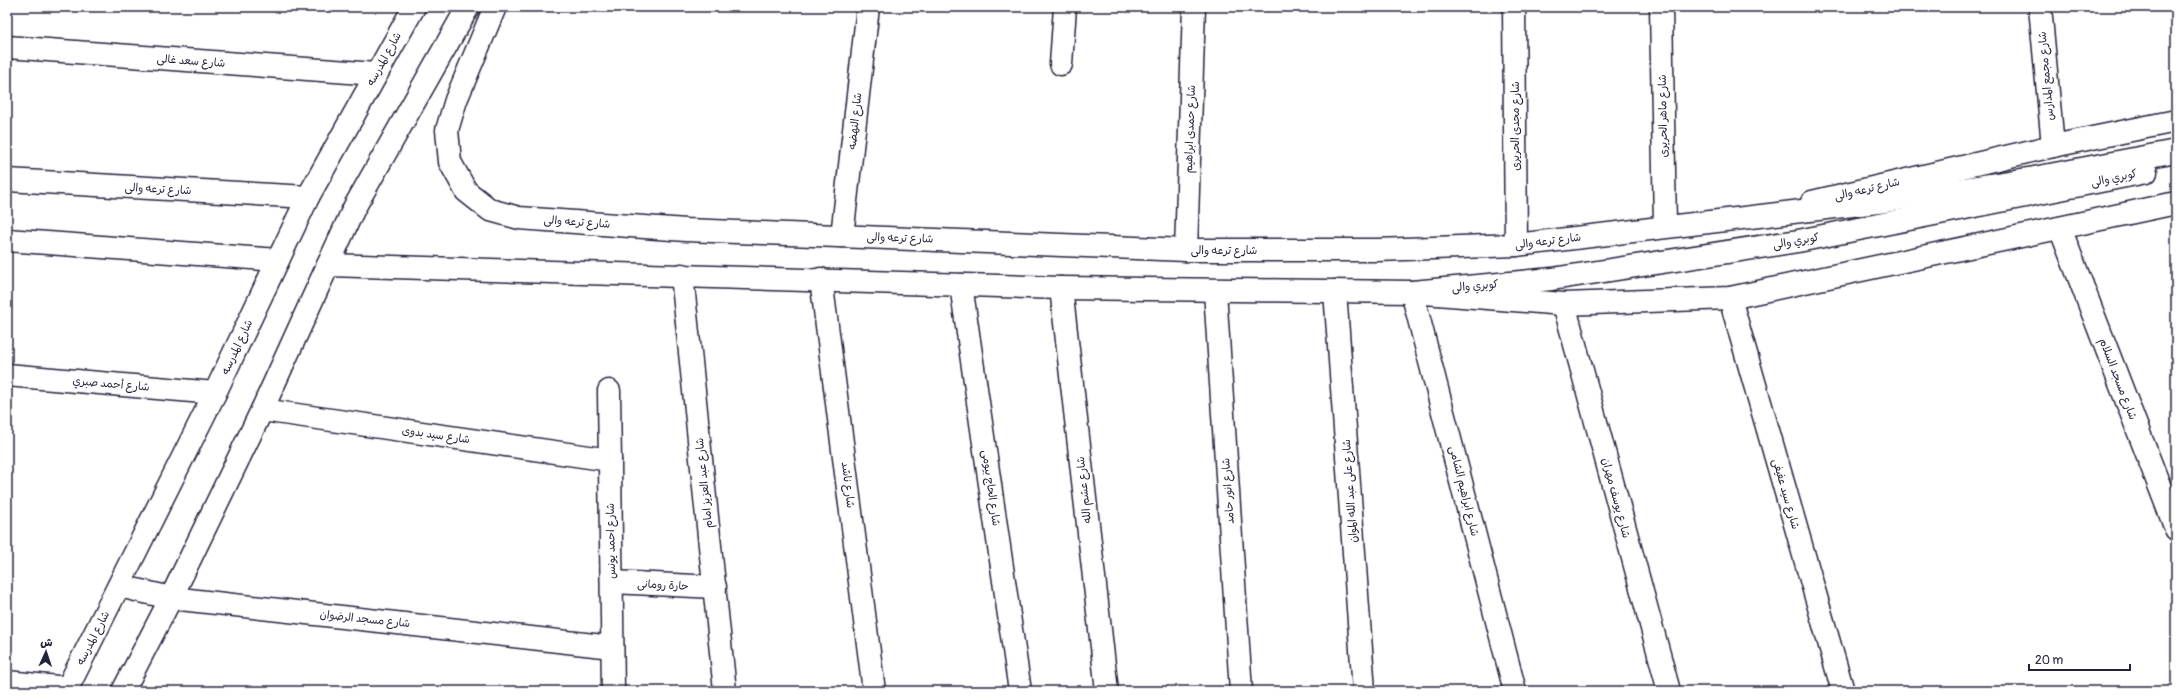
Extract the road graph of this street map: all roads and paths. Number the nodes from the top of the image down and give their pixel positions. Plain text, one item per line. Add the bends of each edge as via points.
1 (414, 7) edge
2 (468, 7) edge
3 (496, 7) edge
4 (868, 7) edge
5 (1065, 7) edge
6 (1194, 7) edge
7 (1514, 7) edge
8 (1661, 7) edge
9 (2040, 7) edge
10 (7, 47) edge
11 (1061, 64) dead end
12 (376, 74) junction
13 (2176, 121) edge
14 (2053, 146) junction
15 (2176, 151) edge
16 (2176, 165) edge
17 (7, 180) edge
18 (308, 197) junction
19 (2176, 203) edge
20 (1739, 219) junction
21 (1665, 226) junction
22 (2060, 228) junction
23 (842, 236) junction
24 (7, 240) edge
25 (1516, 245) junction
26 (1186, 250) junction
27 (278, 260) junction
28 (328, 265) junction
29 (682, 275) junction
30 (821, 279) junction
31 (961, 285) junction
32 (1061, 288) junction
33 (1214, 291) junction
34 (1335, 291) junction
35 (1412, 292) junction
36 (1730, 298) junction
37 (1564, 304) junction
38 (7, 375) edge
39 (609, 392) dead end
40 (215, 393) junction
41 (262, 410) junction
42 (610, 460) junction
43 (2176, 529) edge
44 (612, 582) junction
45 (119, 586) junction
46 (715, 587) junction
47 (171, 598) junction
48 (612, 647) junction
49 (7, 682) edge
50 (67, 689) edge
51 (123, 691) edge
52 (613, 691) edge
53 (725, 691) edge
54 (874, 691) edge
55 (1020, 691) edge
56 (1106, 691) edge
57 (1241, 691) edge
58 (1364, 691) edge
59 (1515, 691) edge
60 (1669, 691) edge
61 (1843, 691) edge

1 - 12 street, شارع المدرسه
2 - 28 street via 354,208
3 - 23 street, شارع ترعه والى via 456,100 447,130 450,162 466,192 490,210 519,218 686,230
4 - 23 street, شارع النهضه
5 - 11 street
6 - 26 street, شارع حمدى ابراهيم
7 - 25 street, شارع مجدى الحريرى
8 - 21 street, شارع ماهر الحريرى
9 - 14 street, شارع مجمع المدارس
10 - 12 street, شارع سعد غالى
12 - 18 street, شارع المدرسه
13 - 14 street, شارع ترعه والى
14 - 20 street, شارع ترعه والى
15 - 20 street, كوبري والى via 2034,178 1886,201
16 - 35 street, كوبري والى via 1798,241 1552,278
17 - 18 street, شارع ترعه والى
18 - 27 street, شارع المدرسه
19 - 22 street
20 - 21 street, شارع ترعه والى
21 - 25 street, شارع ترعه والى
22 - 36 street
22 - 43 street, شارع مسجد السلام
23 - 26 street, شارع ترعه والى
24 - 27 street
25 - 26 street, شارع ترعه والى via 1377,250
27 - 40 street, شارع المدرسه
28 - 29 street
28 - 41 street
29 - 30 street
29 - 46 street, شارع عبد العزيز امام
30 - 31 street
30 - 54 street, شارع ناشد
31 - 32 street
31 - 55 street, شارع الحاج بيومى
32 - 33 street
32 - 56 street, شارع عشم الله
33 - 34 street
33 - 57 street, شارع انور حامد
34 - 35 street
34 - 58 street, شارع على عبد الله الموان
35 - 37 street
35 - 59 street, شارع ابراهيم الشامى
36 - 37 street
36 - 61 street, شارع سيد عفيفى
37 - 60 street, شارع يوسف مهران
38 - 40 street, شارع أحمد صبري
39 - 42 street, شارع احمد يونس
40 - 45 street, شارع المدرسه
41 - 42 street, شارع سيد بدوى
41 - 47 street
42 - 44 street, شارع احمد يونس
44 - 46 street, حارة رومانى
44 - 48 street, شارع احمد يونس
45 - 47 street, شارع مسجد الرضوان
45 - 50 street, شارع المدرسه
46 - 53 street, شارع عبد العزيز امام
47 - 48 street, شارع مسجد الرضوان
47 - 51 street
48 - 52 street, شارع احمد يونس
49 - 50 street

